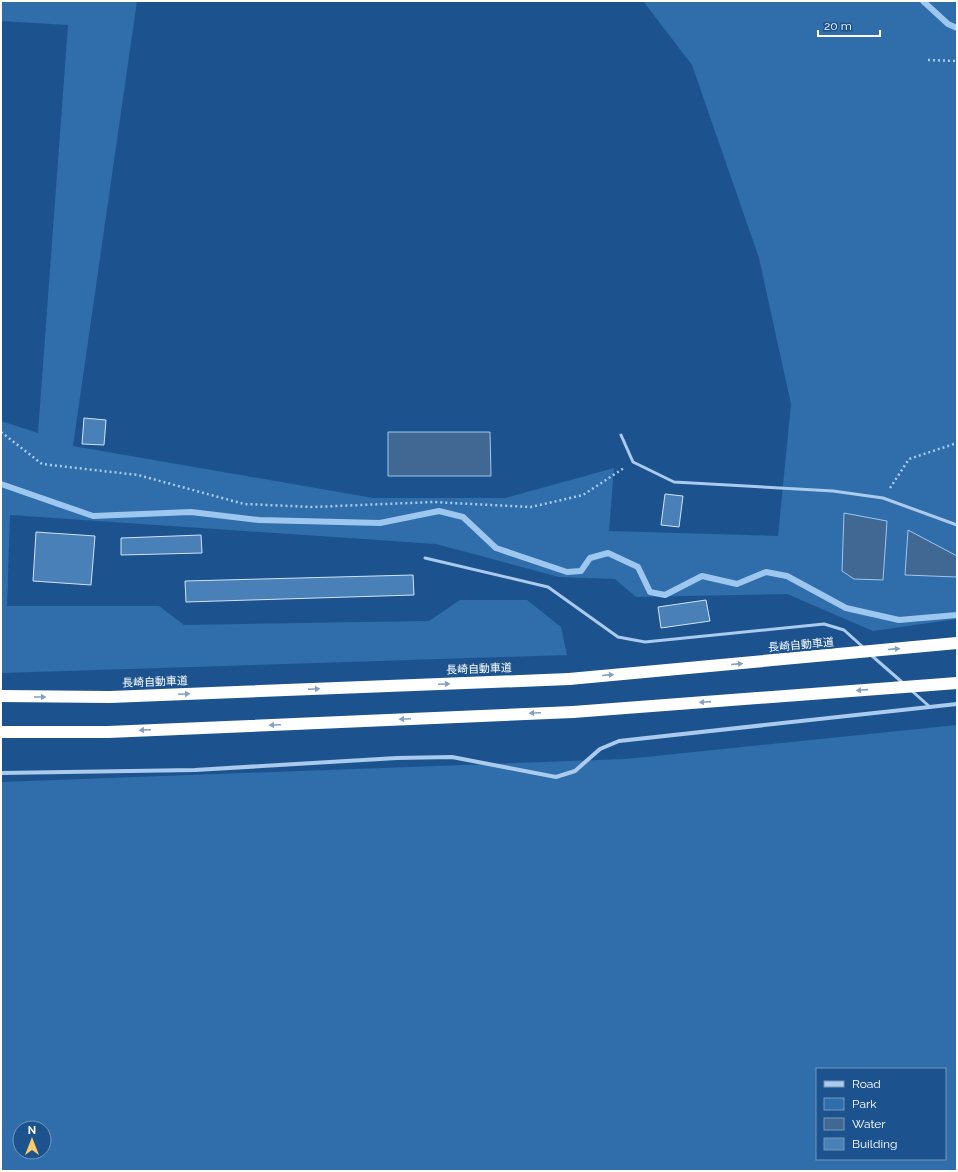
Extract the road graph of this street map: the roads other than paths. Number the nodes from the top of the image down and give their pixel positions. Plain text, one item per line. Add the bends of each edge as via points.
1 (622, 435) dead end
2 (957, 525) edge
3 (425, 558) dead end
4 (957, 643) edge
5 (957, 683) edge
6 (1, 696) edge
7 (957, 704) edge
8 (930, 707) junction
9 (1, 732) edge
10 (1, 773) edge

1 - 2 lane via 633,462 674,482 833,491 883,498
3 - 8 lane via 548,587 618,637 645,642 824,624 844,630
6 -> 4 highway, 長崎自動車道, bridge via 110,697 569,679
5 -> 9 highway, bridge via 574,712 108,732
7 - 8 street
8 - 10 street via 619,741 600,749 575,771 556,777 452,758 397,758 195,770

